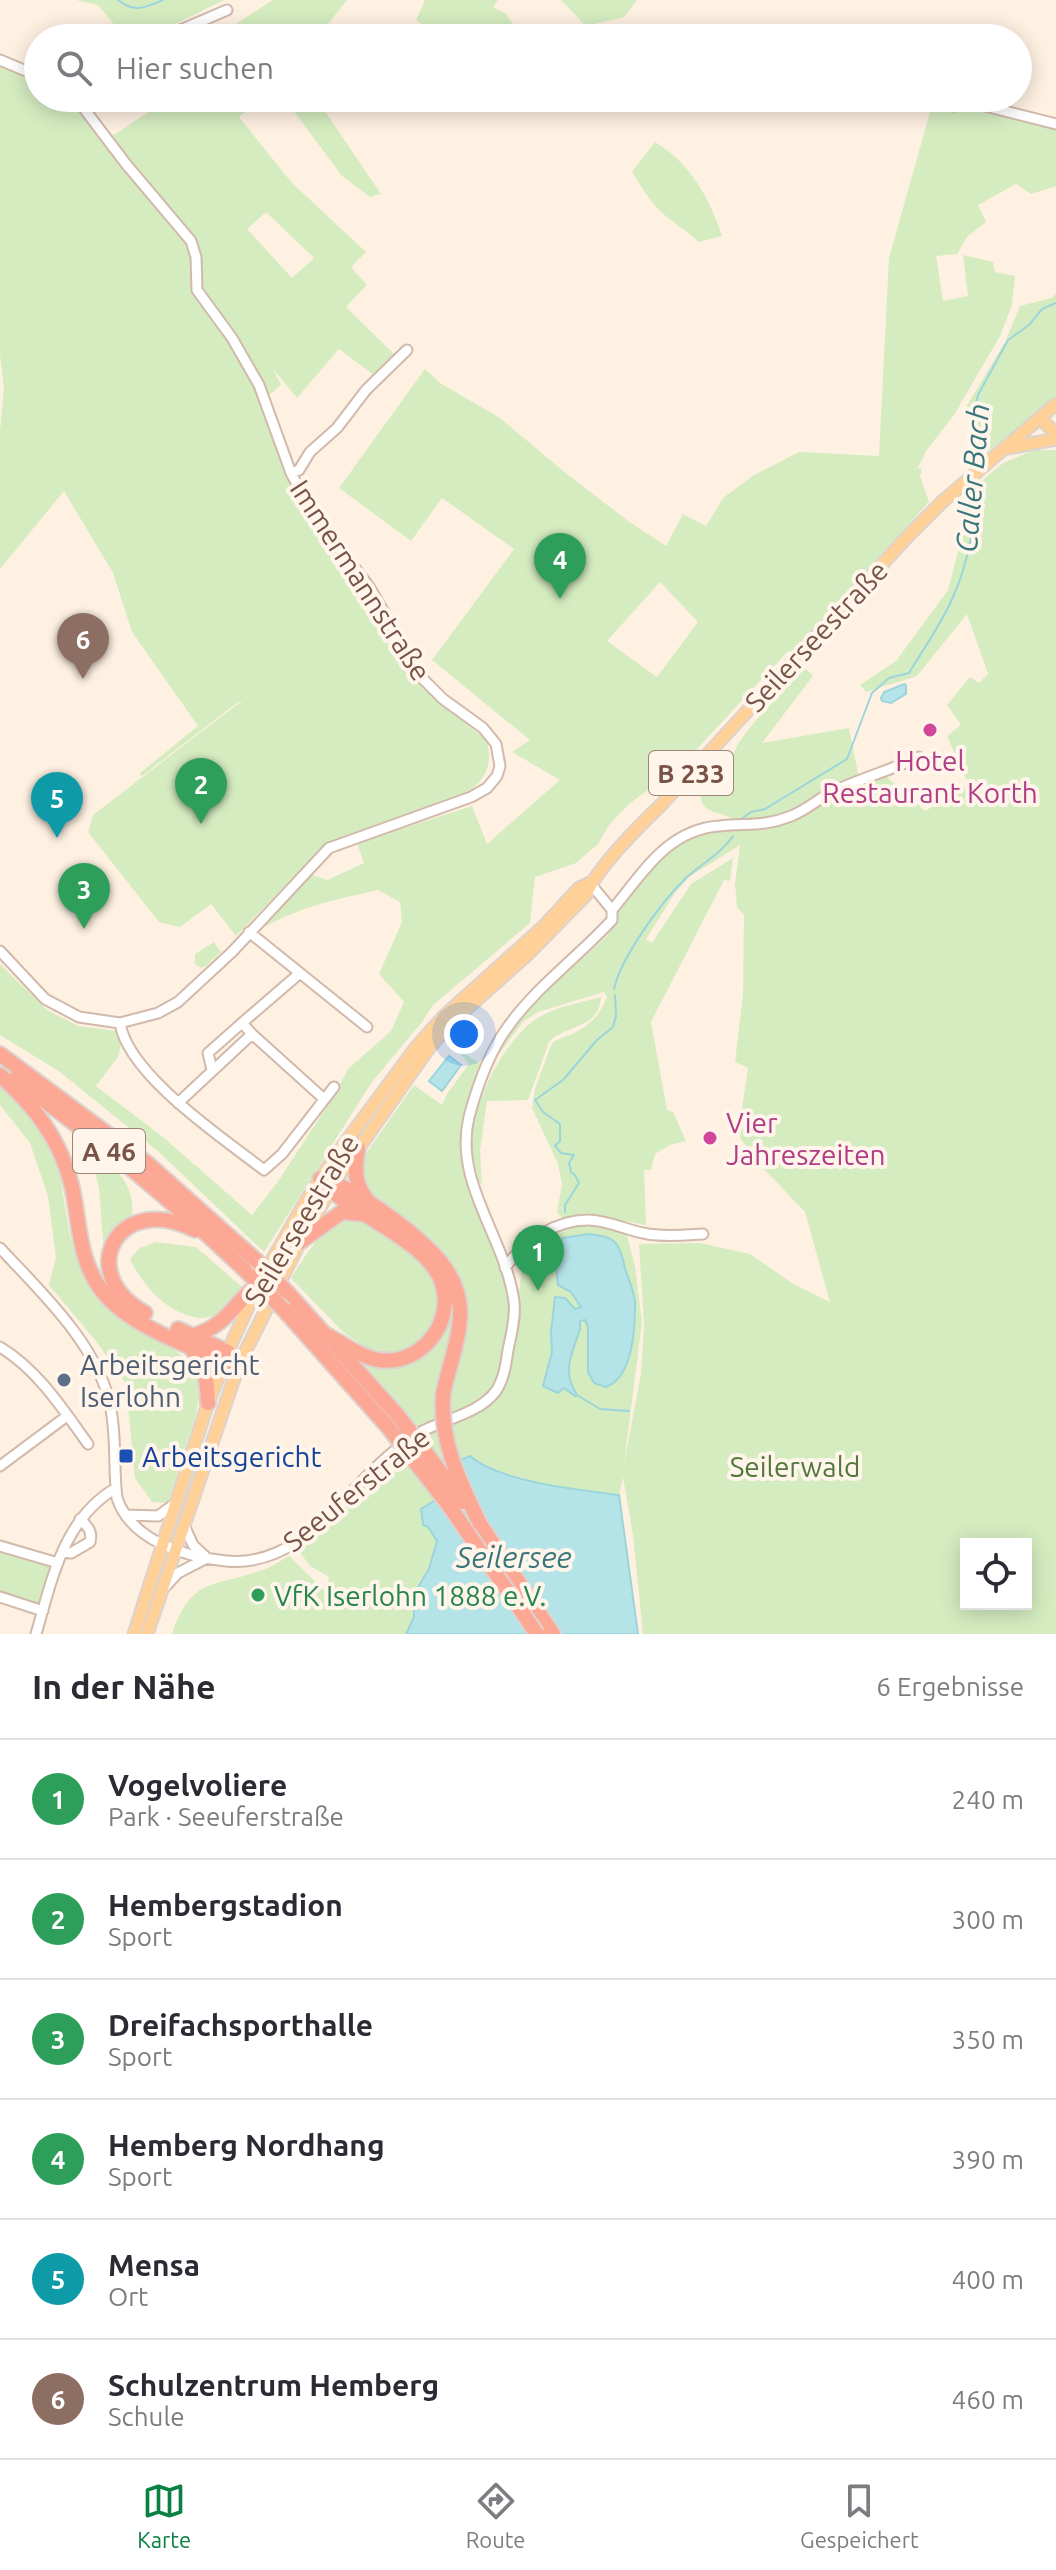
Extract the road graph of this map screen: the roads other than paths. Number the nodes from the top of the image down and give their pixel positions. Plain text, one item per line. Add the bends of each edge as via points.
1 (227, 10) dead end
2 (194, 24) edge
3 (0, 60) edge
4 (24, 70) edge
5 (87, 112) edge
6 (1009, 112) edge
7 (1056, 124) edge
8 (407, 350) dead end
9 (1056, 404) edge
10 (1040, 418) junction
11 (1056, 437) edge
12 (1003, 449) junction
13 (291, 473) junction
14 (919, 757) dead end
15 (590, 883) junction
16 (612, 910) junction
17 (249, 932) junction
18 (0, 951) edge
19 (300, 973) junction
20 (120, 1023) junction
21 (242, 1023) junction
22 (367, 1027) dead end
23 (252, 1034) junction
24 (0, 1054) edge
25 (0, 1068) edge
26 (212, 1070) junction
27 (0, 1075) edge
28 (334, 1087) dead end
29 (324, 1099) junction
30 (178, 1103) junction
31 (358, 1148) junction
32 (328, 1184) junction
33 (372, 1212) junction
34 (703, 1234) dead end
35 (214, 1240) junction
36 (300, 1242) junction
37 (0, 1248) edge
38 (505, 1268) junction
39 (255, 1280) junction
40 (329, 1336) junction
41 (189, 1340) junction
42 (1, 1350) edge
43 (230, 1359) junction
44 (208, 1403) junction
45 (67, 1416) junction
46 (394, 1422) junction
47 (88, 1444) dead end
48 (0, 1466) edge
49 (116, 1488) junction
50 (176, 1503) junction
51 (126, 1515) junction
52 (80, 1519) junction
53 (480, 1524) junction
54 (184, 1525) junction
55 (163, 1544) junction
56 (0, 1546) edge
57 (176, 1548) junction
58 (63, 1552) junction
59 (207, 1558) junction
60 (58, 1563) junction
61 (161, 1591) junction
62 (0, 1597) edge
63 (43, 1611) junction
64 (36, 1634) edge
65 (134, 1634) edge
66 (147, 1634) edge
67 (537, 1634) edge
68 (553, 1634) edge

1 - 2 street
3 - 4 street
5 - 13 street, Immermannstraße via 191,241 197,290 259,385
6 - 7 street
8 - 13 street
9 - 10 main road, Seilerseestraße / B 233
10 - 11 main road
10 - 12 main road, Seilerseestraße / B 233
11 - 12 main road
12 - 15 main road, Seilerseestraße / B 233 via 909,535
13 - 17 street, Immermannstraße via 309,507 370,588 415,669 491,736 500,766 487,788 471,797 329,848
14 - 16 street, Seeuferstraße via 760,826 696,829 656,856
15 - 16 street
15 - 31 main road, Seilerseestraße / B 233 via 586,895 446,1030
15 - 32 main road, Seilerseestraße / B 233 via 435,1026 390,1081
16 - 38 street, Seeuferstraße via 604,929 506,1029 486,1067 469,1119 465,1155 472,1184
17 - 19 street
17 - 20 street, Immermannstraße via 178,1002
18 - 20 street, Immermannstraße via 55,1006 79,1017
19 - 21 street
19 - 22 street
20 - 30 street via 124,1043
21 - 23 street
21 - 26 street via 208,1053
23 - 26 street
23 - 29 street
24 - 40 highway, A 46, bridge via 147,1163 257,1261
25 - 35 highway, A 46 via 89,1134
26 - 30 street
27 - 41 highway via 36,1111 59,1148 72,1188 81,1247 101,1290 123,1312
28 - 29 street
29 - 30 street via 264,1170
31 - 32 main road, Seilerseestraße / B 233
31 - 33 highway via 356,1183
32 - 33 highway
32 - 36 main road, Seilerseestraße / B 233
32 - 39 main road, Seilerseestraße / B 233
33 - 36 highway via 342,1212
33 - 40 highway via 432,1265 445,1297 442,1322 425,1346 395,1360 365,1357
33 - 53 highway, bridge via 426,1245 456,1290 459,1325 443,1395 443,1427 448,1452
34 - 38 street via 650,1234 587,1220 544,1232
35 - 39 highway, A 46
35 - 41 highway via 168,1219 147,1219 123,1231 111,1251 109,1270 123,1298
36 - 43 main road, Seilerseestraße / B 233
37 - 49 street via 73,1332 98,1370 113,1420
38 - 59 street, Seeuferstraße via 514,1304 503,1373 490,1397 394,1451 293,1545 253,1559
39 - 41 highway via 221,1323
39 - 43 main road, Seilerseestraße / B 233
39 - 46 highway, A 46, bridge
40 - 46 highway, A 46
41 - 43 highway
41 - 44 highway via 205,1369
42 - 45 street via 15,1355
43 - 44 main road, Seilerseestraße
43 - 54 main road, Seilerseestraße
44 - 50 main road, Seilerseestraße
45 - 47 street
45 - 48 street
46 - 53 highway, A 46, bridge
46 - 67 highway, A 46, bridge
49 - 51 street
49 - 52 street
50 - 51 street via 158,1516
50 - 55 main road, Seilerseestraße
51 - 55 street, Seeuferstraße
52 - 58 street
52 - 58 street via 90,1530 90,1542
53 - 68 highway, A 46
54 - 57 main road, Seilerseestraße
54 - 59 street via 193,1545
55 - 57 street, Seeuferstraße
55 - 65 main road, Seilerseestraße
56 - 60 street
57 - 59 street, Seeuferstraße
57 - 61 main road, Seilerseestraße
58 - 60 street
59 - 61 street via 178,1573
60 - 63 street
61 - 66 main road, Seilerseestraße
62 - 63 street
63 - 64 street

